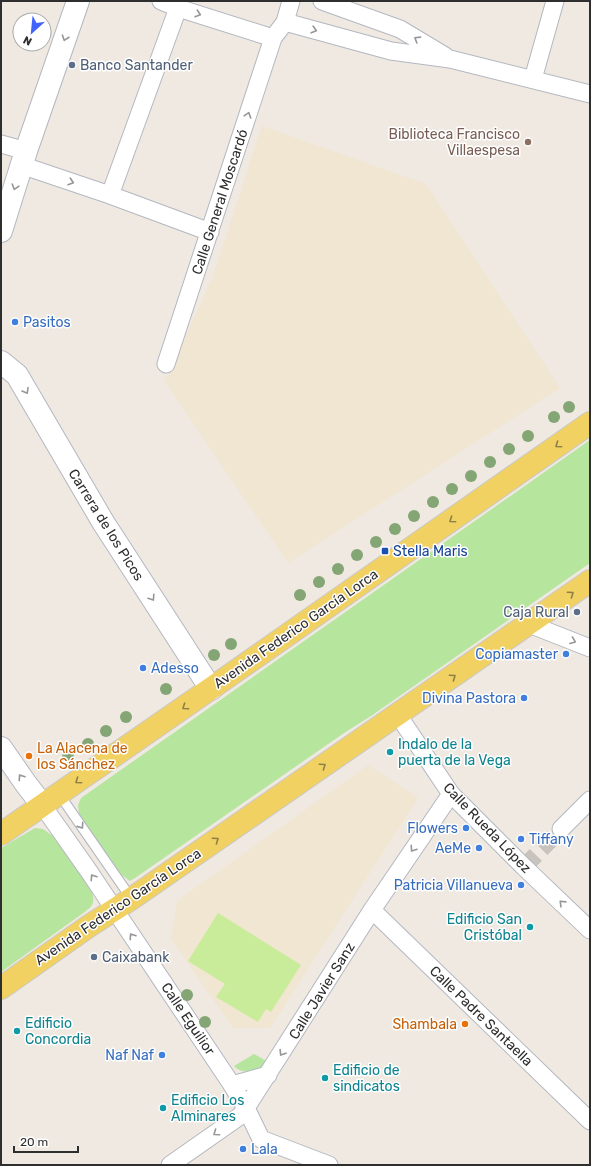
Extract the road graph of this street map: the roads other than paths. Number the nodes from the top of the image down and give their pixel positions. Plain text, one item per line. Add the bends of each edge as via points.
1 (78, 1) edge
2 (161, 1) edge
3 (291, 1) edge
4 (322, 1) edge
5 (555, 1) edge
6 (178, 8) junction
7 (285, 22) junction
8 (273, 38) junction
9 (450, 59) junction
10 (533, 79) junction
11 (590, 94) edge
12 (1, 144) edge
13 (23, 158) junction
14 (110, 195) junction
15 (1, 232) edge
16 (210, 232) junction
17 (1, 362) edge
18 (166, 364) dead end
19 (590, 423) edge
20 (590, 581) edge
21 (529, 624) junction
22 (590, 648) edge
23 (211, 689) junction
24 (398, 715) junction
25 (1, 748) edge
26 (451, 794) junction
27 (51, 800) junction
28 (590, 800) edge
29 (561, 829) tunnel mouth
30 (1, 834) edge
31 (123, 904) junction
32 (372, 910) junction
33 (590, 930) edge
34 (1, 988) edge
35 (268, 1075) junction
36 (232, 1085) junction
37 (246, 1108) junction
38 (590, 1121) edge
39 (170, 1165) edge
40 (330, 1165) edge

1 -> 13 street
2 - 6 street
3 - 7 street
9 -> 4 street via 400,29
5 - 10 street
6 -> 8 street
6 - 14 street
7 - 8 street, Calle General Moscardó
7 -> 9 street via 391,51
16 -> 8 street, Calle General Moscardó
9 - 10 street
10 - 11 street
12 - 13 street
13 -> 14 street
13 -> 15 street
14 - 16 street
16 - 18 street, Calle General Moscardó
17 -> 23 street, Carrera de los Picos via 17,375 103,522
19 -> 23 main road, Avenida Federico García Lorca
21 -> 20 main road, Avenida Federico García Lorca
21 -> 22 street
24 -> 21 main road, Avenida Federico García Lorca
23 -> 27 main road, Avenida Federico García Lorca
24 - 26 street, Calle Rueda López
31 -> 24 main road, Avenida Federico García Lorca
27 -> 25 street via 26,784
26 -> 32 street, Calle Javier Sanz
33 -> 26 street, Calle Rueda López
27 - 30 main road, Avenida Federico García Lorca
27 - 31 street, Calle Eguilior
28 - 29 street
31 - 34 main road, Avenida Federico García Lorca
36 -> 31 street, Calle Eguilior
32 -> 35 street, Calle Javier Sanz
32 - 38 street, Calle Padre Santaella
35 - 36 street
35 - 37 street, Calle Javier Sanz
36 - 37 street, Calle Eguilior
37 -> 39 street, Calle Javier Sanz via 240,1116
37 - 40 street, Calle Eguilior via 261,1139

